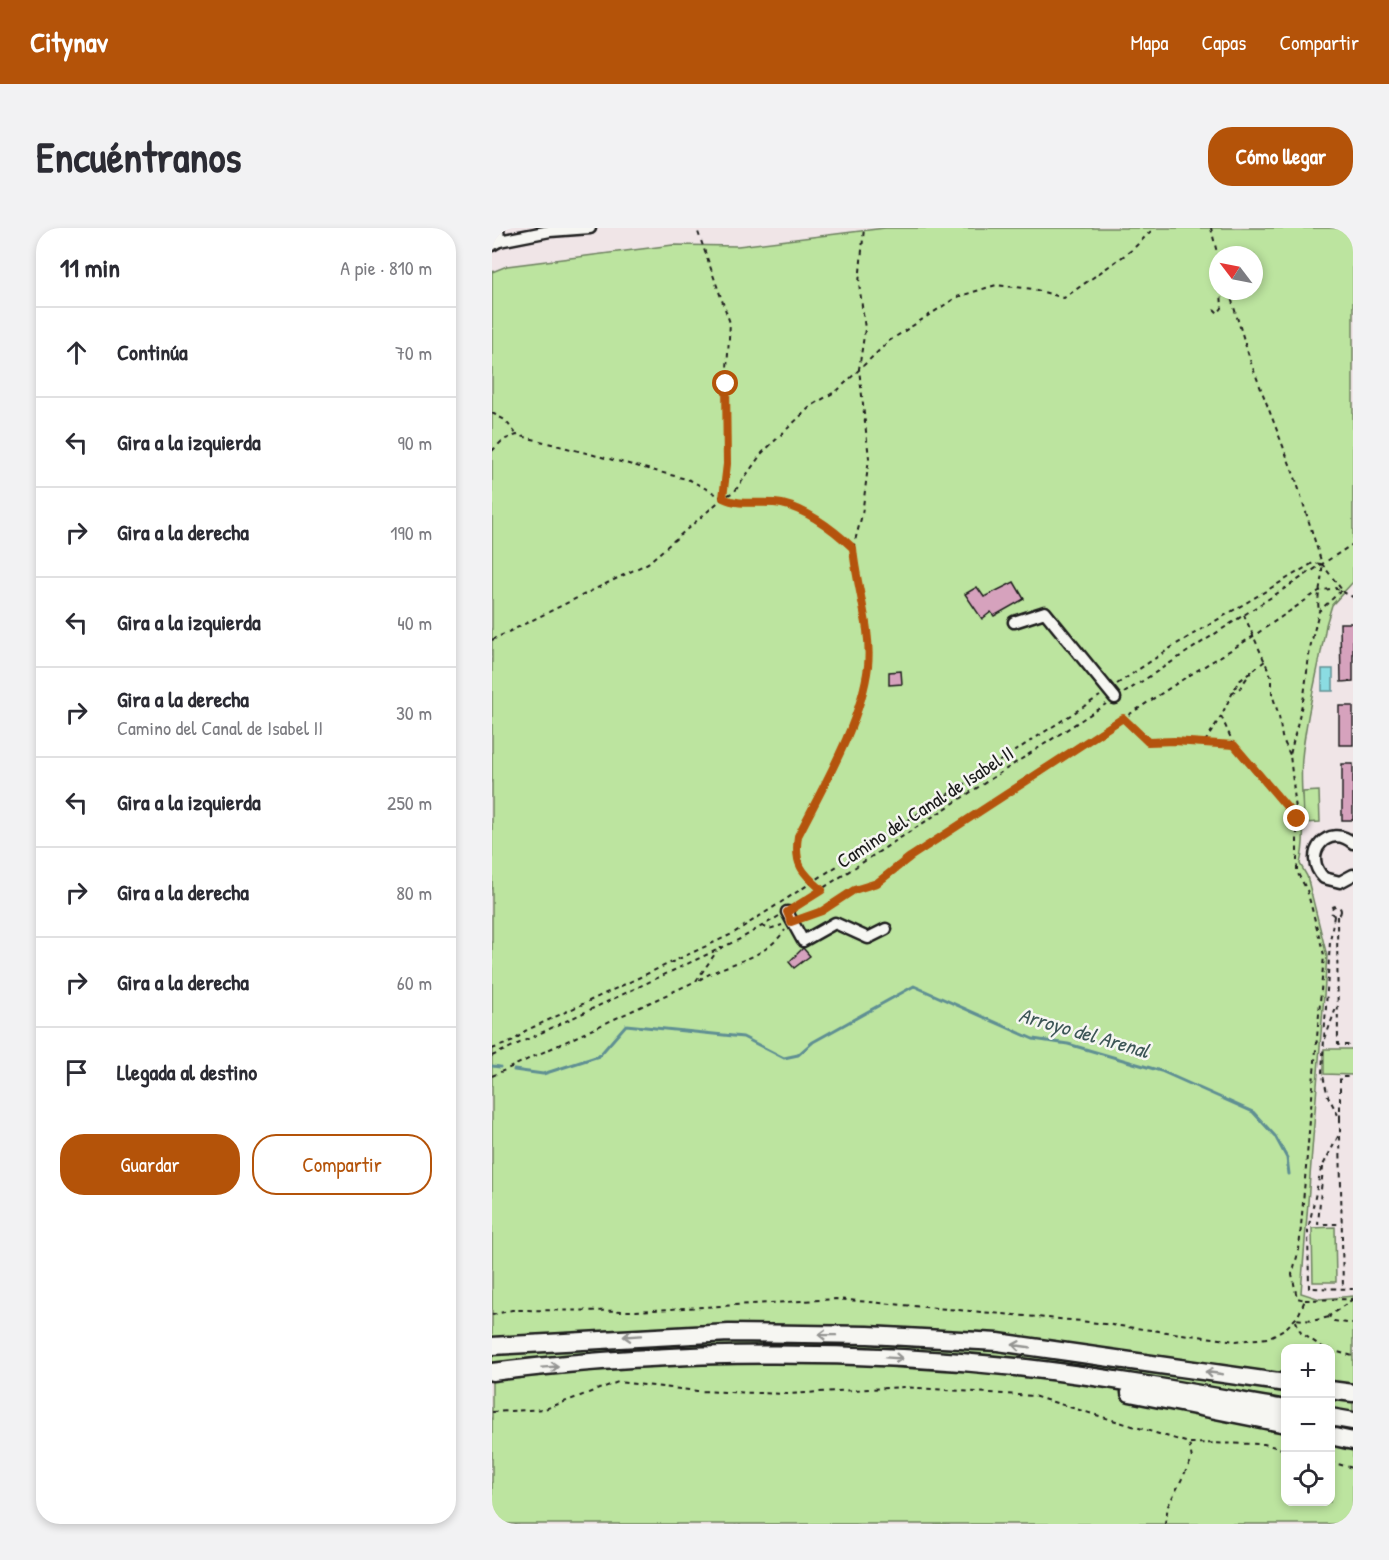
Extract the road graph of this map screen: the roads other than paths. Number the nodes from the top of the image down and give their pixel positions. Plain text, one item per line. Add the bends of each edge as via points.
1 (498, 228) edge
2 (590, 228) edge
3 (495, 243) edge
4 (1014, 622) dead end
5 (1112, 694) road end
6 (1353, 843) edge
7 (1353, 875) edge
8 (789, 917) road end
9 (886, 929) dead end
10 (492, 1346) edge
11 (937, 1362) junction
12 (492, 1372) edge
13 (1281, 1382) edge
14 (1335, 1391) edge
15 (1353, 1393) edge
16 (1281, 1408) edge
17 (1335, 1418) edge
18 (1353, 1421) edge
19 (1281, 1424) edge
20 (1335, 1437) edge
21 (1353, 1442) edge

1 - 3 street
2 - 3 street via 550,231
4 - 5 street via 1045,612
6 - 7 street via 1343,837 1328,837 1314,855 1317,872 1324,878 1340,882
8 - 9 street via 803,941 835,923 868,938
13 -> 10 highway via 998,1342 868,1335 718,1333
12 -> 11 highway via 751,1354
11 - 16 highway via 1025,1368
11 - 19 highway via 967,1370 1125,1392
14 - 15 highway
17 - 18 highway
20 - 21 highway

